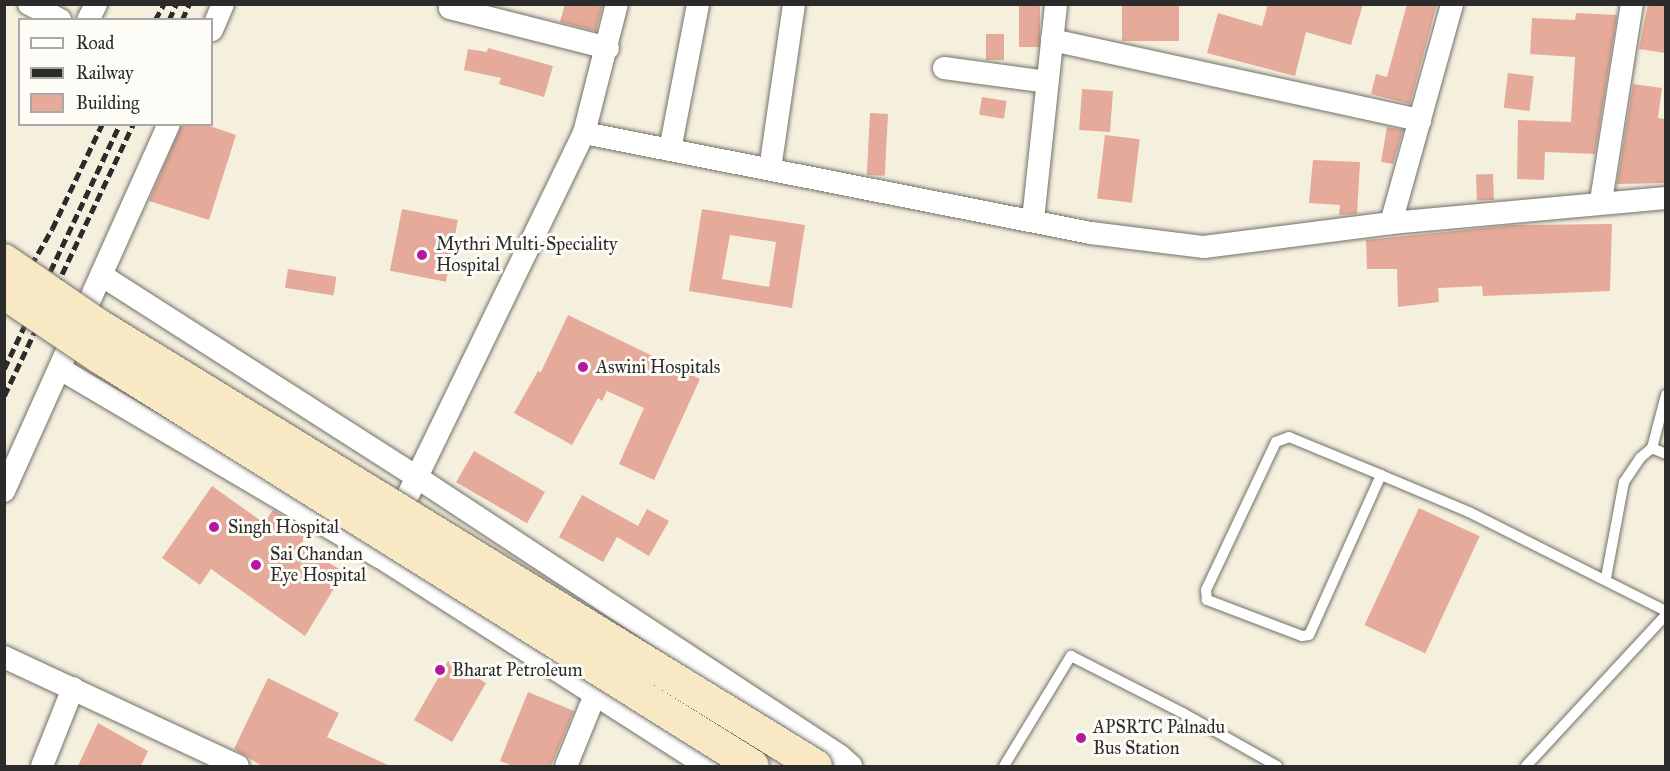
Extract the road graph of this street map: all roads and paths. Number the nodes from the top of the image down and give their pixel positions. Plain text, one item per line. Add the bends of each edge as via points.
1 (29, 4) edge
2 (96, 4) edge
3 (223, 4) edge
4 (451, 4) edge
5 (617, 4) edge
6 (698, 4) edge
7 (794, 4) edge
8 (1056, 4) edge
9 (1452, 4) edge
10 (1632, 4) edge
11 (56, 18) edge
12 (89, 18) edge
13 (213, 28) edge
14 (1052, 40) junction
15 (608, 48) junction
16 (944, 68) dead end
17 (1047, 82) junction
18 (1419, 120) junction
19 (168, 126) edge
20 (584, 133) junction
21 (670, 150) junction
22 (770, 169) junction
23 (1665, 198) edge
24 (1601, 201) junction
25 (1033, 220) junction
26 (1391, 223) junction
27 (4, 260) edge
28 (101, 274) junction
29 (4, 293) edge
30 (62, 370) junction
31 (1665, 395) edge
32 (1652, 448) junction
33 (1665, 454) edge
34 (1381, 475) junction
35 (415, 476) junction
36 (4, 491) edge
37 (380, 557) junction
38 (1606, 578) junction
39 (1665, 613) edge
40 (4, 657) edge
41 (74, 688) junction
42 (595, 695) junction
43 (42, 766) edge
44 (238, 766) edge
45 (566, 766) edge
46 (707, 766) edge
47 (753, 766) edge
48 (816, 766) edge
49 (851, 766) edge
50 (1006, 766) edge
51 (1277, 766) edge
52 (1526, 766) edge

1 - 11 street
2 - 12 street
3 - 13 street
4 - 15 street via 450,8
5 - 15 street
6 - 21 street
7 - 22 street
8 - 14 street
9 - 18 street
10 - 24 street
14 - 17 street
14 - 18 street
15 - 20 street
16 - 17 street
17 - 25 street
18 - 26 street
19 - 28 street
20 - 21 street
20 - 35 street
21 - 22 street
22 - 25 street
23 - 24 street
24 - 26 street
25 - 26 street via 1091,233 1204,247
27 - 48 main road, bridge via 107,330
28 - 30 street
28 - 35 street
29 - 47 main road, bridge via 99,357
30 - 36 street
30 - 37 street
31 - 32 lane
32 - 33 lane
32 - 38 lane via 1624,482
34 - 34 lane via 1288,437 1278,440 1206,590 1207,600 1302,636 1309,635
34 - 38 lane
35 - 37 street
35 - 49 street
37 - 42 street
38 - 39 lane
39 - 52 lane
40 - 41 street
41 - 43 street
41 - 44 street
42 - 45 street
42 - 46 street
50 - 51 lane via 1071,656

